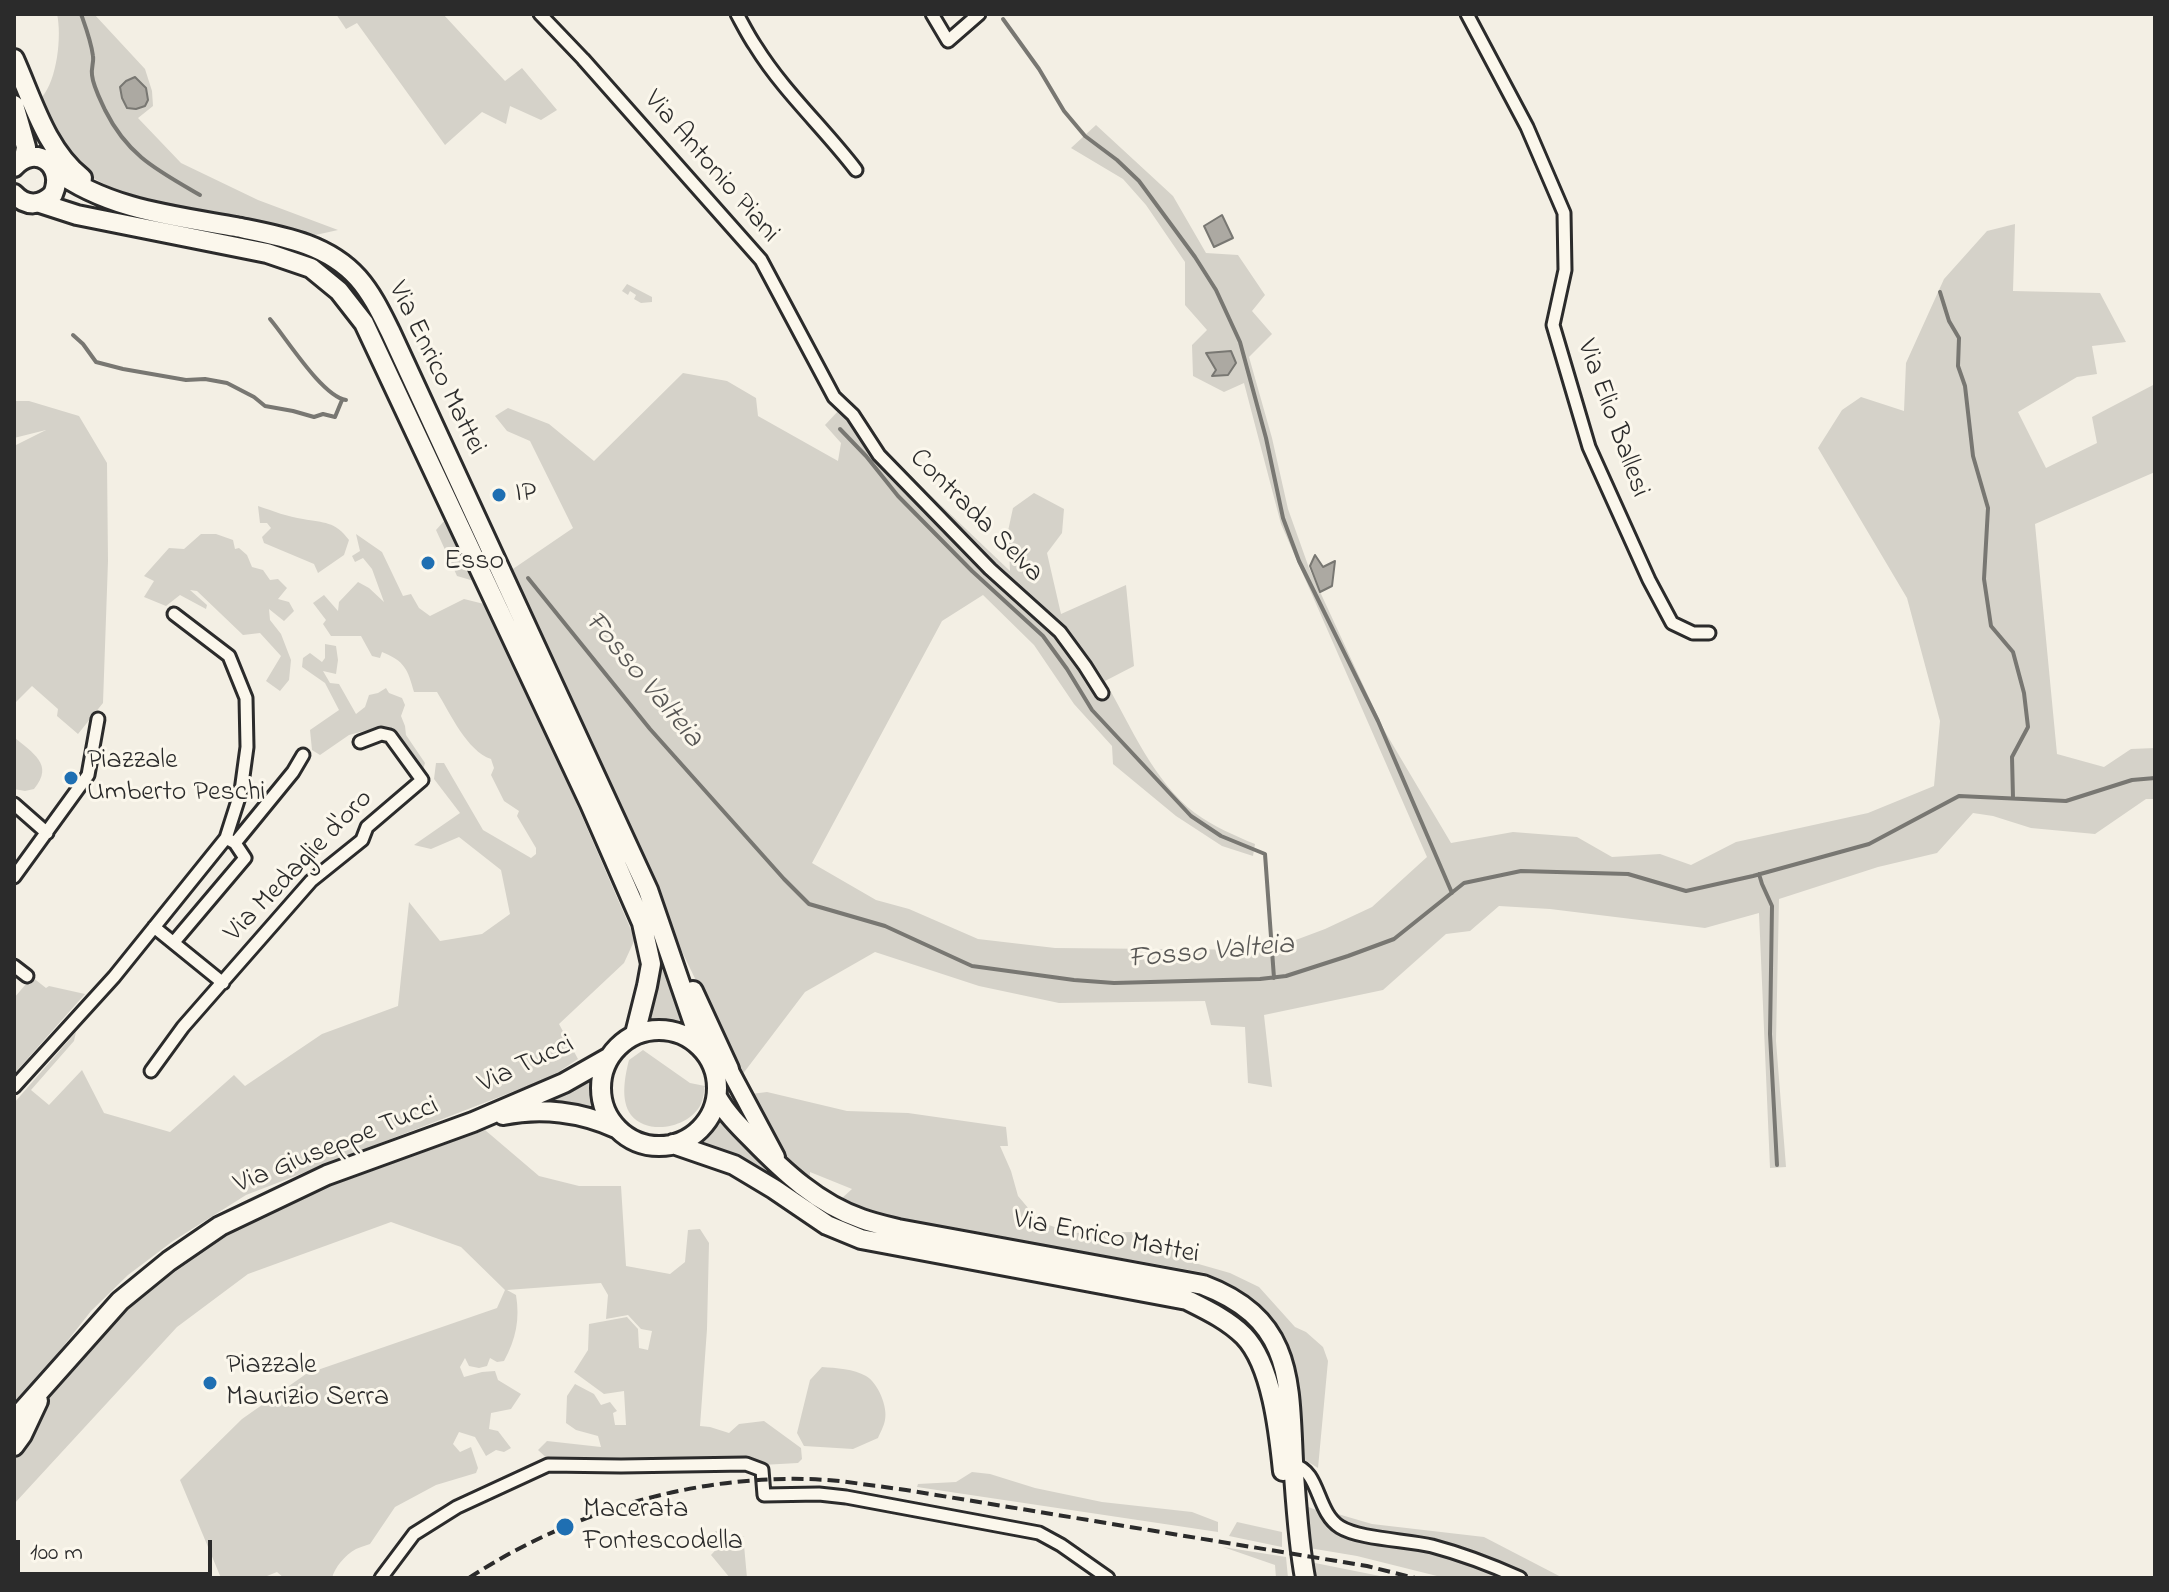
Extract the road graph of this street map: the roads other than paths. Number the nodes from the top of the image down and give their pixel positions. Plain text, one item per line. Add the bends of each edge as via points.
1 (540, 14) edge
2 (737, 14) edge
3 (932, 14) edge
4 (979, 14) edge
5 (1467, 14) edge
6 (14, 59) edge
7 (14, 105) edge
8 (19, 163) edge
9 (53, 167) junction
10 (856, 170) dead end
11 (14, 194) edge
12 (110, 199) junction
13 (40, 203) junction
14 (820, 372) joint
15 (174, 614) dead end
16 (1709, 633) dead end
17 (1102, 693) dead end
18 (98, 719) dead end
19 (360, 742) dead end
20 (303, 755) dead end
21 (14, 804) edge
22 (47, 833) junction
23 (230, 841) junction
24 (14, 877) edge
25 (648, 890) junction
26 (154, 927) junction
27 (174, 942) junction
28 (14, 966) edge
29 (27, 976) dead end
30 (223, 983) junction
31 (621, 1046) junction
32 (703, 1050) junction
33 (721, 1069) junction
34 (151, 1071) dead end
35 (14, 1087) edge
36 (717, 1092) junction
37 (473, 1122) junction
38 (616, 1128) junction
39 (673, 1144) junction
40 (783, 1169) junction
41 (46, 1384) junction
42 (14, 1420) edge
43 (14, 1446) edge
44 (1294, 1465) junction
45 (381, 1578) edge
46 (1108, 1578) edge
47 (1302, 1578) edge
48 (1520, 1578) edge

1 - 14 street, Via Antonio Piani via 761,260
2 - 10 street via 790,93
3 - 4 street via 948,41
5 - 16 street, Via Elio Ballesi via 1527,127 1564,213 1565,270 1553,325 1589,447 1672,623 1693,633
6 - 9 main road
6 - 12 main road via 63,160
7 - 8 main road via 26,147
8 - 9 main road, Via Enrico Mattei via 38,157
9 - 12 main road, Via Enrico Mattei
9 - 13 main road via 57,186
11 - 13 main road, Via Enrico Mattei via 25,203
12 - 25 main road, Via Enrico Mattei via 292,238 330,255 358,278 396,345
13 - 31 main road, Via Enrico Mattei via 82,217 267,253 311,268 339,291 364,323 642,923 651,964
14 - 17 street, Contrada Selva via 879,455 1060,632
15 - 23 street via 229,656 246,698 247,747
18 - 22 street via 88,775
19 - 30 street, Via Medaglie d'oro via 390,736 422,780 311,881
20 - 23 street
21 - 22 street
22 - 24 street
23 - 26 street
23 - 27 street, Via Medaglie d'oro via 245,858
25 - 32 main road, Via Enrico Mattei
25 - 33 main road
26 - 27 street, Via Medaglie d'oro
26 - 35 street
27 - 30 street, Via Medaglie d'oro
28 - 29 street
30 - 34 street, Via Medaglie d'oro
31 - 32 main road via 655,1029 673,1031
31 - 37 main road, Via Tucci via 564,1083
31 - 38 main road via 602,1074 606,1113
32 - 33 main road
33 - 36 main road
33 - 40 main road via 740,1092
36 - 39 main road via 703,1126
36 - 40 main road, Via Enrico Mattei via 724,1111
37 - 38 main road, Via Tucci via 550,1111
37 - 41 main road, Via Giuseppe Tucci via 327,1175 220,1226 120,1301
38 - 39 main road via 638,1142
39 - 47 main road, Via Enrico Mattei via 734,1165 827,1225 861,1239 1187,1300 1218,1316 1252,1346 1267,1378
40 - 44 main road, Via Enrico Mattei via 806,1189 860,1219 1203,1285 1235,1299 1266,1329 1285,1365
41 - 42 main road, Via Giuseppe Tucci
41 - 43 main road, Via Giuseppe Tucci
44 - 47 main road, Via Enrico Mattei
44 - 48 street via 1309,1474 1325,1513 1350,1533 1431,1546
45 - 46 street via 414,1534 457,1507 548,1465 746,1464 762,1470 764,1495 846,1497 1039,1533

